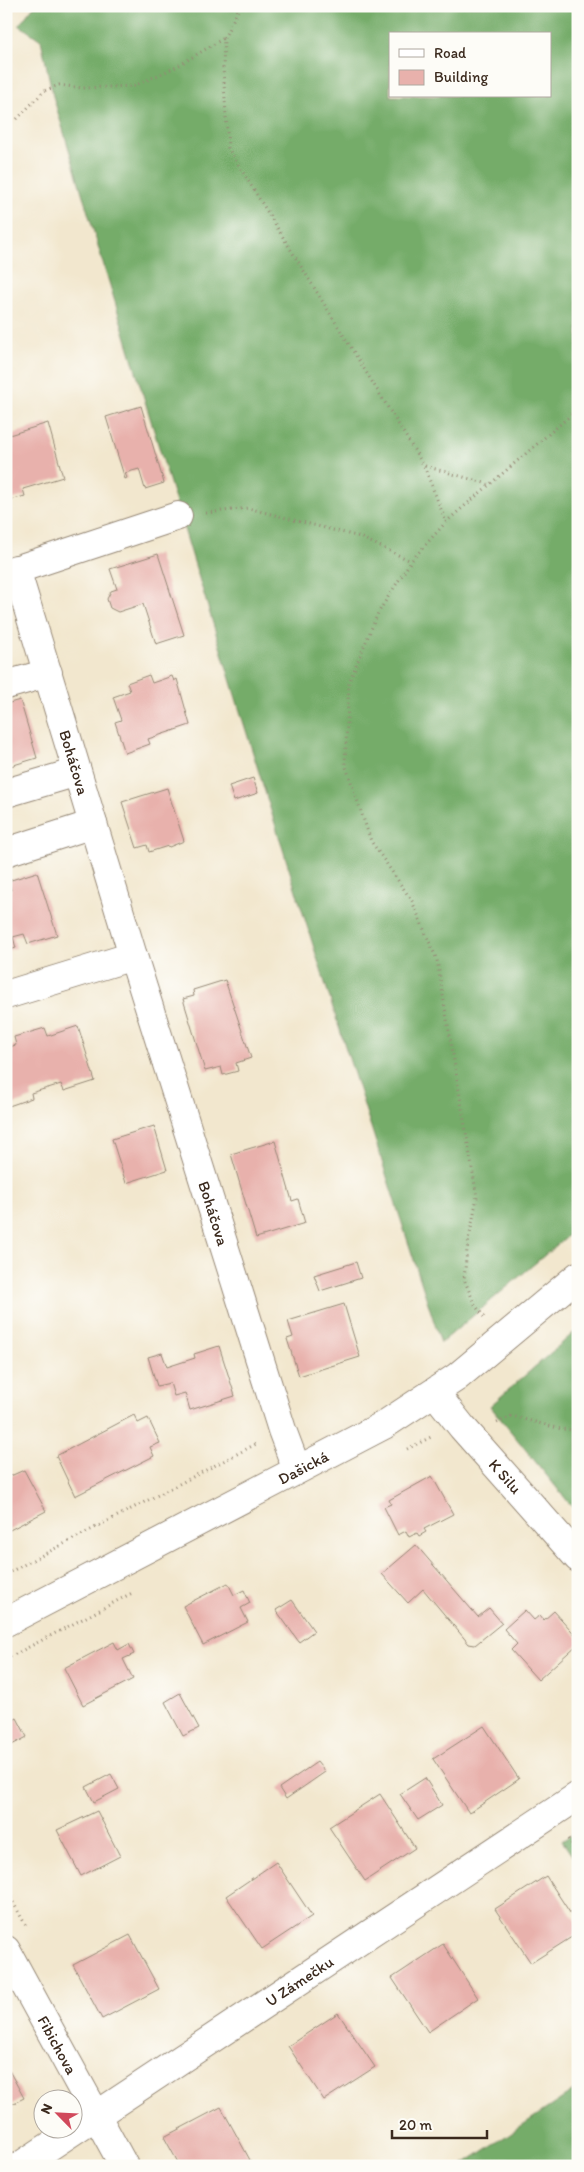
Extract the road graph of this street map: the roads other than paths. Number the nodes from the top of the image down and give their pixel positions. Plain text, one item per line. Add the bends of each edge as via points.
1 (178, 516) road end
2 (11, 571) edge
3 (48, 673) junction
4 (6, 685) edge
5 (77, 772) junction
6 (6, 793) edge
7 (93, 824) junction
8 (6, 852) edge
9 (133, 956) junction
10 (6, 995) edge
11 (578, 1276) edge
12 (435, 1393) junction
13 (297, 1470) junction
14 (578, 1558) edge
15 (6, 1622) edge
16 (578, 1796) edge
17 (6, 1950) edge
18 (98, 2116) junction
19 (20, 2166) edge
20 (124, 2166) edge

1 - 2 street
2 - 3 street, Boháčova
3 - 4 street
3 - 5 street, Boháčova
5 - 6 street
5 - 7 street, Boháčova
7 - 8 street
7 - 9 street, Boháčova
9 - 10 street
9 - 13 street, Boháčova
11 - 12 street, Dašická
12 - 13 street, Dašická via 384,1425
12 - 14 street, K Silu
13 - 15 street, Dašická
16 - 18 street, U Zámečku
17 - 18 street, Fibichova
18 - 19 street, U Zámečku
18 - 20 street, Fibichova

